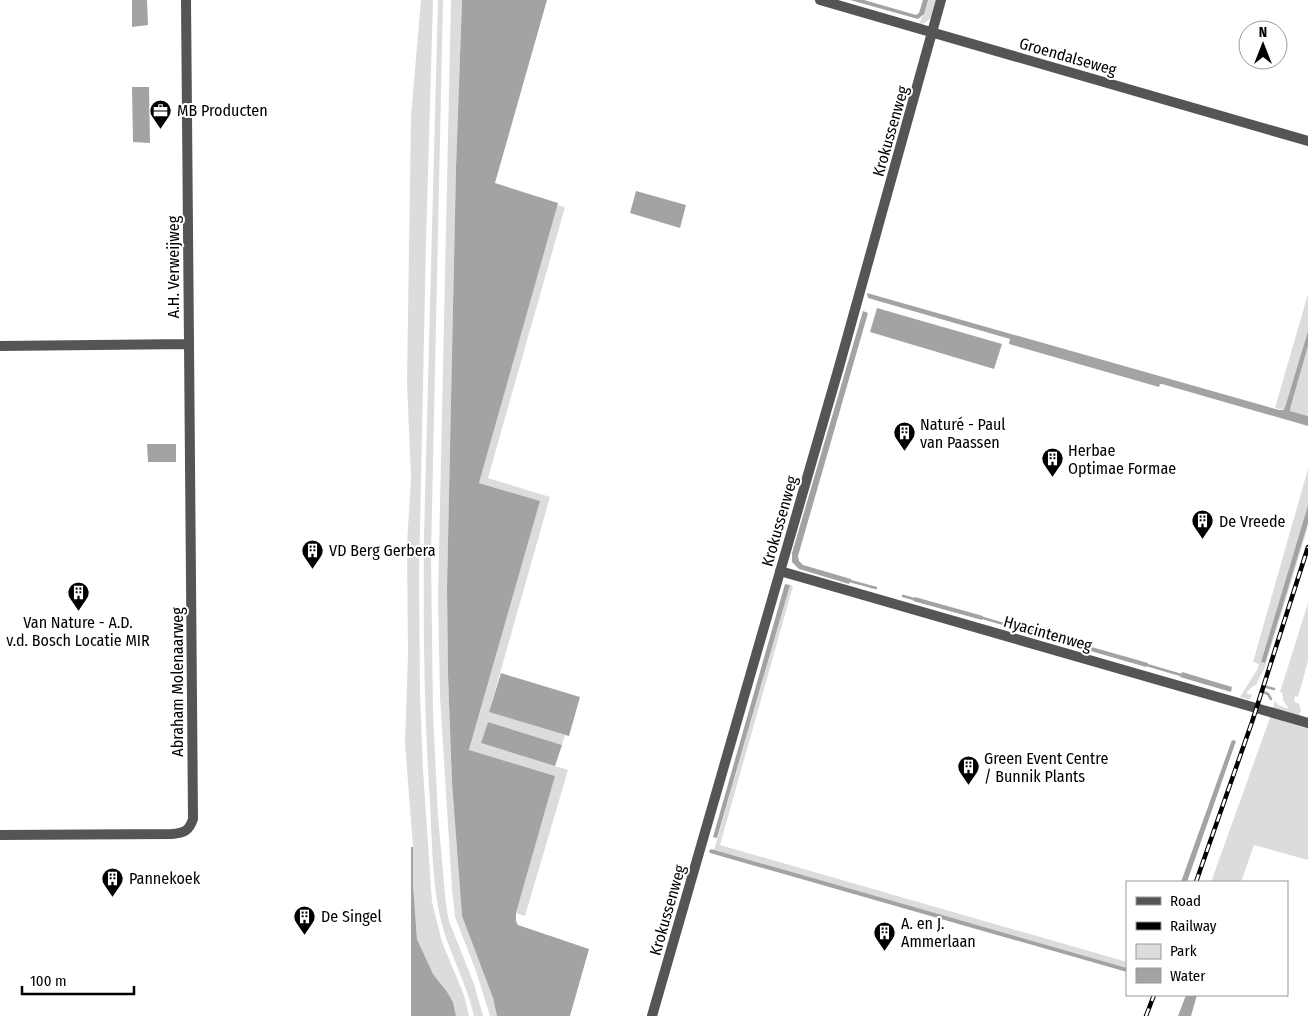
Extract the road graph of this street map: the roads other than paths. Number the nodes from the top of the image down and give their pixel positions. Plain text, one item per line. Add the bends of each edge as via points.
1 (186, 0) edge
2 (820, 0) edge
3 (941, 0) edge
4 (932, 33) junction
5 (1308, 141) edge
6 (189, 344) junction
7 (0, 346) edge
8 (780, 571) junction
9 (1308, 723) edge
10 (0, 836) edge
11 (652, 1016) edge

1 - 6 street, A.H. Verweijweg
2 - 4 street, Groendalseweg
3 - 4 street, Krokussenweg
4 - 5 street, Groendalseweg
4 - 8 street, Krokussenweg
6 - 7 street
6 - 10 street, Abraham Molenaarweg via 191,827 172,834
8 - 9 street, Hyacintenweg
8 - 11 street, Krokussenweg

